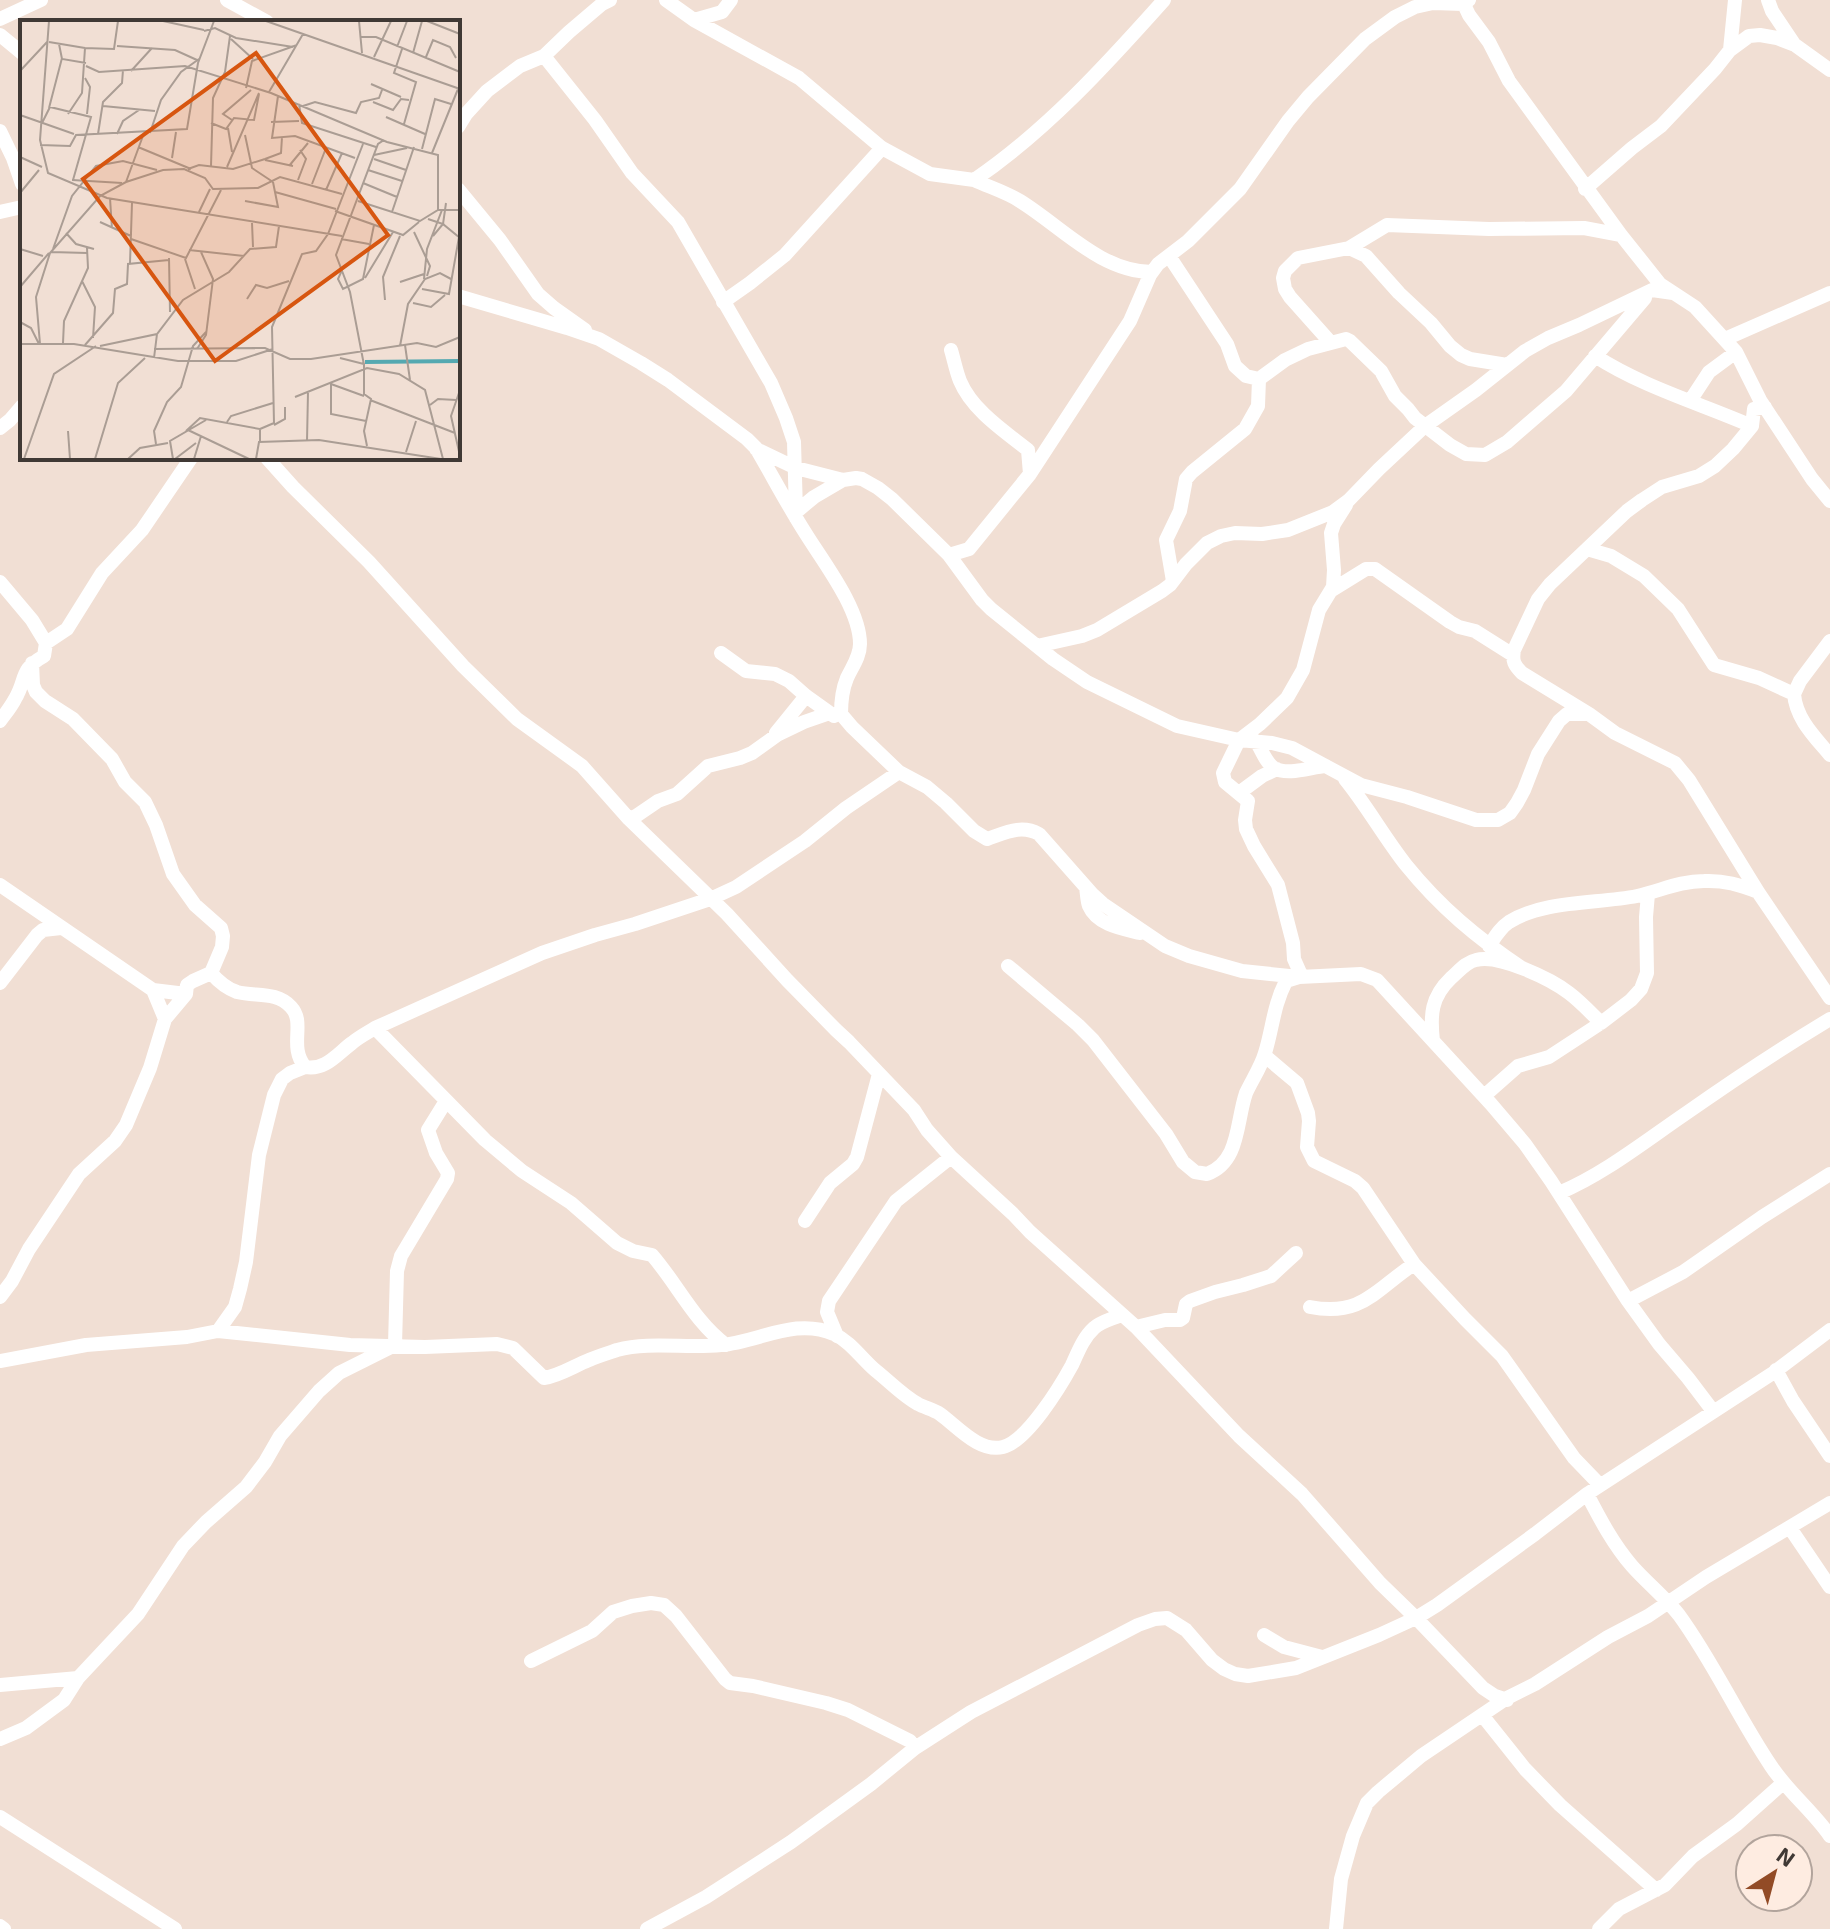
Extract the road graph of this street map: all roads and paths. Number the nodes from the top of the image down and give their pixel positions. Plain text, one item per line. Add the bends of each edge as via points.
1 (41, 0) edge
2 (227, 0) edge
3 (610, 0) edge
4 (666, 0) edge
5 (731, 0) edge
6 (1164, 0) edge
7 (1735, 0) edge
8 (1768, 0) edge
9 (1465, 1) edge
10 (0, 19) edge
11 (263, 20) edge
12 (694, 20) junction
13 (0, 35) edge
14 (1795, 45) junction
15 (1730, 50) junction
16 (20, 51) edge
17 (544, 56) junction
18 (1830, 70) edge
19 (460, 124) edge
20 (0, 131) edge
21 (882, 148) junction
22 (20, 177) edge
23 (974, 180) junction
24 (1585, 189) junction
25 (460, 191) edge
26 (20, 207) edge
27 (0, 212) edge
28 (1621, 235) junction
29 (1349, 248) junction
30 (1169, 256) junction
31 (1152, 272) junction
32 (1652, 290) junction
33 (1673, 293) junction
34 (1830, 293) edge
35 (460, 297) edge
36 (723, 302) junction
37 (599, 339) junction
38 (1725, 339) junction
39 (1331, 343) junction
40 (951, 350) dead end
41 (1736, 352) junction
42 (1595, 356) junction
43 (1507, 365) junction
44 (1259, 379) junction
45 (1690, 401) junction
46 (1765, 407) junction
47 (20, 408) edge
48 (1425, 426) junction
49 (1752, 426) junction
50 (0, 428) edge
51 (756, 448) junction
52 (190, 460) edge
53 (269, 460) edge
54 (796, 468) junction
55 (1030, 474) junction
56 (843, 480) junction
57 (1350, 499) junction
58 (1830, 501) edge
59 (796, 515) junction
60 (969, 549) junction
61 (1587, 549) junction
62 (949, 555) junction
63 (964, 576) junction
64 (1173, 581) junction
65 (0, 582) edge
66 (1332, 590) junction
67 (1830, 641) edge
68 (46, 643) junction
69 (1037, 646) junction
70 (721, 653) dead end
71 (1513, 655) junction
72 (32, 663) junction
73 (1794, 694) junction
74 (806, 696) junction
75 (830, 713) junction
76 (1589, 714) junction
77 (0, 721) edge
78 (852, 727) junction
79 (770, 740) junction
80 (1239, 740) junction
81 (1256, 741) junction
82 (1830, 755) edge
83 (1326, 766) junction
84 (1277, 769) junction
85 (899, 772) junction
86 (1342, 775) junction
87 (1239, 793) junction
88 (629, 819) junction
89 (0, 885) edge
90 (736, 887) junction
91 (1758, 892) junction
92 (1648, 894) junction
93 (710, 899) junction
94 (727, 914) junction
95 (61, 928) junction
96 (1489, 946) junction
97 (1008, 966) dead end
98 (1522, 968) junction
99 (211, 973) junction
100 (1300, 977) junction
101 (0, 983) edge
102 (153, 990) junction
103 (186, 994) junction
104 (1830, 998) edge
105 (165, 1019) junction
106 (1830, 1019) edge
107 (1601, 1023) junction
108 (375, 1028) junction
109 (1433, 1041) junction
110 (1265, 1056) junction
111 (305, 1067) junction
112 (879, 1074) junction
113 (1484, 1096) junction
114 (446, 1101) junction
115 (951, 1157) junction
116 (1830, 1174) edge
117 (1559, 1193) junction
118 (805, 1221) dead end
119 (1296, 1253) dead end
120 (1414, 1264) junction
121 (0, 1297) edge
122 (1628, 1301) junction
123 (1310, 1307) dead end
124 (1121, 1315) junction
125 (1136, 1327) junction
126 (1830, 1330) edge
127 (218, 1331) junction
128 (837, 1336) junction
129 (395, 1345) junction
130 (726, 1345) junction
131 (0, 1361) edge
132 (1776, 1370) junction
133 (1713, 1411) junction
134 (1830, 1456) edge
135 (1594, 1489) junction
136 (1830, 1503) edge
137 (1790, 1528) junction
138 (1827, 1577) edge
139 (1668, 1602) junction
140 (1416, 1618) junction
141 (1264, 1635) dead end
142 (1322, 1657) junction
143 (531, 1661) dead end
144 (78, 1678) junction
145 (0, 1685) edge
146 (1507, 1700) junction
147 (1482, 1715) junction
148 (0, 1739) edge
149 (915, 1748) junction
150 (1783, 1783) junction
151 (0, 1817) edge
152 (1830, 1836) edge
153 (1656, 1890) junction
154 (175, 1929) edge
155 (647, 1929) edge
156 (1336, 1929) edge
157 (1599, 1929) edge

1 - 10 street
2 - 11 street
3 - 17 street
4 - 12 street
5 - 12 street via 722,12
6 - 23 street via 1062,108 1006,159
7 - 15 street
8 - 14 street
9 - 24 street via 1509,81
9 - 30 street via 1415,7 1374,32 1308,97 1240,189
12 - 21 street via 799,78
13 - 16 street
14 - 15 street via 1760,35 1749,36
14 - 18 street
15 - 24 street via 1661,126
17 - 19 street via 520,66 487,91
17 - 36 street via 632,173 678,222
20 - 22 street
21 - 23 street via 930,174
21 - 36 street via 785,255
23 - 31 street via 1019,200 1090,251 1121,267
24 - 28 street
25 - 37 street via 538,294
26 - 27 street
28 - 29 street via 1584,228 1398,224
28 - 33 street
29 - 39 street via 1298,258 1283,278 1290,297
29 - 43 street via 1366,256 1461,355
30 - 31 street
30 - 44 street via 1227,344 1235,366
31 - 55 street via 1130,321
32 - 33 street
32 - 42 street
32 - 43 street via 1548,338
33 - 38 street via 1695,307
34 - 38 street
35 - 37 street
36 - 54 street via 771,383 794,442
37 - 51 street via 668,380
38 - 41 street
39 - 44 street via 1285,360
39 - 48 street via 1346,339 1357,345
40 - 55 street via 960,383 974,403 1028,450
41 - 45 street via 1709,372
41 - 46 street
42 - 45 street
42 - 48 street via 1546,410 1485,455 1466,454
43 - 48 street
44 - 64 street via 1258,406 1245,429 1186,479 1180,511 1166,540
45 - 49 street
46 - 49 street via 1754,409
46 - 58 street
47 - 50 street
48 - 57 street
49 - 61 street via 1715,466 1662,487
51 - 54 street
51 - 59 street
52 - 68 street via 142,530 102,573 67,629
53 - 88 street via 463,666 517,719 582,766
54 - 56 street
54 - 59 street
55 - 60 street
56 - 59 street
56 - 62 street via 856,478 878,488
57 - 64 street via 1333,512 1288,530 1221,536 1207,543
57 - 66 street via 1331,533
59 - 78 street via 828,566 859,634 859,655 841,700 841,714
60 - 62 street
60 - 63 street
61 - 71 street via 1538,599
61 - 73 street via 1644,576 1678,609 1714,665
62 - 63 street
63 - 69 street via 991,609
64 - 69 street via 1097,630
65 - 68 street
66 - 71 street via 1375,569 1450,622
66 - 80 street via 1319,610 1293,690
67 - 73 street
68 - 72 street via 44,656
69 - 80 street via 1087,682 1177,726
70 - 74 street via 746,671 789,681
71 - 76 street via 1513,664 1522,673
72 - 77 street
72 - 99 street via 36,692 73,719 112,759 145,802 173,874 195,905 221,928 222,947
73 - 82 street via 1804,723
74 - 75 street
74 - 79 street
75 - 78 street
75 - 79 street
76 - 86 street via 1567,714 1559,721 1517,803 1498,820 1476,820
76 - 91 street via 1675,763
78 - 85 street
79 - 88 street via 752,753 708,766 677,794
80 - 81 street
80 - 87 street via 1223,773 1225,782
81 - 83 street via 1292,748
81 - 84 street
83 - 84 street
83 - 86 street
84 - 87 street
85 - 90 street
85 - 100 street via 927,787 987,839 1020,828 1039,834 1115,913 1165,946 1242,971
86 - 96 street via 1405,864 1436,900
87 - 100 street via 1248,801 1246,829 1278,885
88 - 93 street
89 - 95 street
90 - 93 street
90 - 94 street
91 - 92 street via 1700,880
91 - 104 street
92 - 96 street via 1522,915
92 - 107 street via 1646,980 1631,1000
93 - 94 street
93 - 108 street via 542,953
94 - 112 street
95 - 101 street via 37,935
95 - 102 street
96 - 98 street
97 - 110 street via 1093,1040 1195,1172 1212,1173 1229,1156 1246,1094
98 - 107 street via 1571,994
98 - 109 street via 1492,959 1467,963 1443,986 1434,1004
99 - 103 street via 187,985
99 - 111 street via 235,991 274,996 289,1004 296,1014 297,1054
100 - 109 street via 1372,977
100 - 110 street via 1286,981 1276,1000
102 - 103 street
102 - 105 street
103 - 105 street
105 - 121 street via 126,1125 79,1174
106 - 117 street via 1596,1175
107 - 113 street via 1549,1057 1518,1066
108 - 111 street via 326,1064
108 - 114 street
109 - 113 street
110 - 120 street via 1297,1083 1308,1113 1307,1147 1314,1161 1363,1188
111 - 127 street via 282,1079 274,1095 259,1155 240,1289
112 - 115 street
112 - 118 street via 857,1157 830,1183
113 - 117 street
114 - 129 street via 428,1130 447,1179 399,1264
114 - 130 street via 522,1171 571,1203 617,1243 652,1255 699,1319
115 - 124 street
115 - 128 street via 896,1201 829,1301 827,1312
116 - 122 street via 1683,1272
117 - 122 street
119 - 125 street via 1271,1276 1190,1301 1180,1320
120 - 123 street via 1351,1308
120 - 135 street via 1502,1356
122 - 133 street
124 - 125 street
124 - 128 street via 1095,1327 1027,1430 1015,1442 994,1448 914,1401
125 - 140 street
126 - 132 street
127 - 129 street
127 - 131 street via 86,1345
128 - 130 street via 793,1328
129 - 130 street via 497,1344 513,1348 544,1378 634,1347
129 - 144 street via 339,1373 319,1391 246,1487 183,1546 138,1614
132 - 133 street
132 - 134 street
133 - 135 street
135 - 139 street via 1609,1534
135 - 140 street
136 - 137 street
137 - 138 street
137 - 139 street
139 - 146 street
139 - 150 street via 1706,1654
140 - 142 street
140 - 146 street via 1483,1688
141 - 142 street via 1284,1647
142 - 149 street via 1296,1668 1235,1674 1212,1660 1177,1623 1155,1619 1003,1694
143 - 149 street via 592,1631 613,1612 664,1605 730,1683 848,1710
144 - 145 street
144 - 148 street via 64,1700 26,1728
146 - 147 street
147 - 153 street via 1560,1805
147 - 156 street via 1421,1756 1367,1803 1341,1879
149 - 155 street via 791,1842
150 - 152 street
150 - 153 street
151 - 154 street
153 - 157 street via 1619,1909

